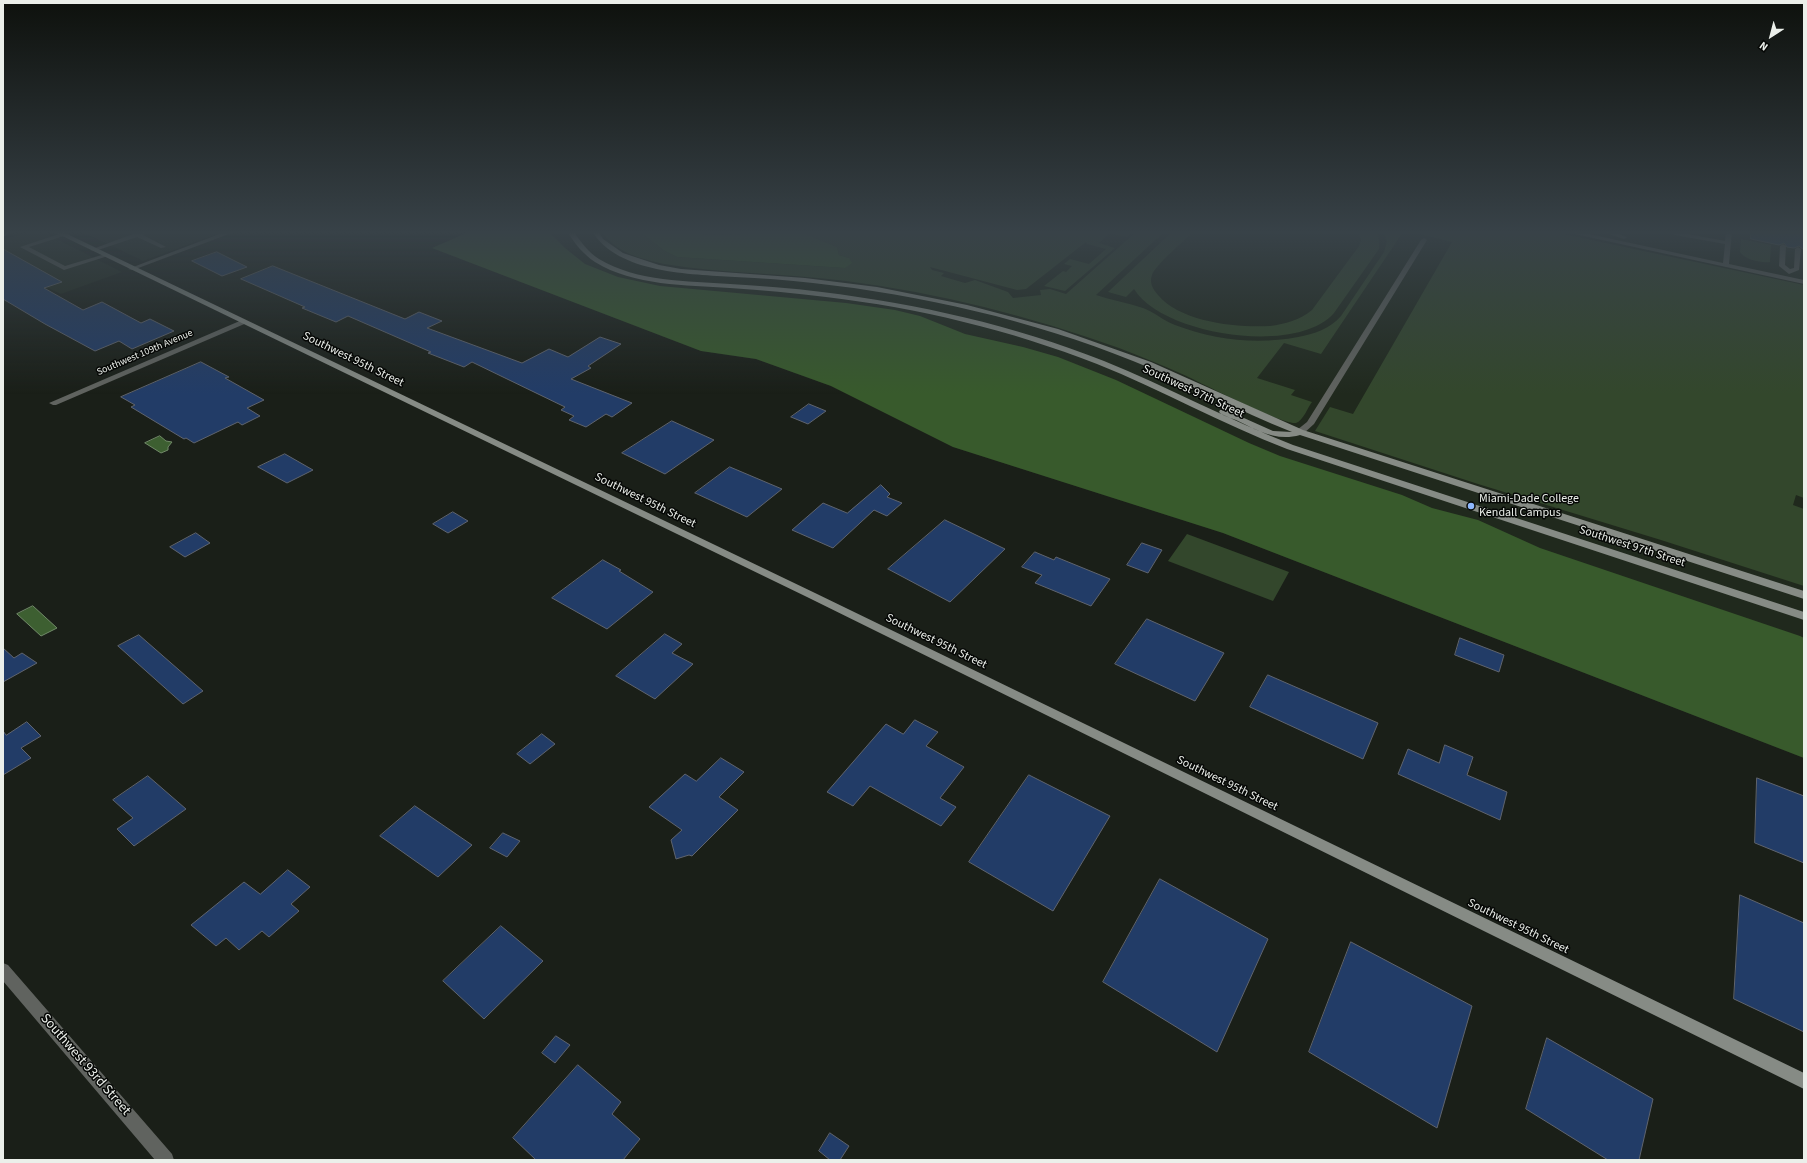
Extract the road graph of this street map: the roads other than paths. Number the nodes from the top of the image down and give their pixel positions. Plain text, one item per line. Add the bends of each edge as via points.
1 (166, 285) edge
2 (712, 285) edge
3 (842, 285) edge
4 (1396, 285) edge
5 (892, 292) junction
6 (825, 294) junction
7 (245, 322) junction
8 (52, 403) dead end
9 (1194, 404) junction
10 (1300, 432) junction
11 (1804, 595) edge
12 (1804, 616) edge
13 (3, 970) edge
14 (1804, 1081) edge
15 (166, 1160) edge

1 - 7 street, Southwest 95th Street
2 - 6 street, Southwest 97th Street
3 - 5 street, Southwest 97th Street
4 - 10 street via 1310,424
5 - 6 street via 874,294 838,290
5 - 10 street, Southwest 97th Street via 989,311 1087,341 1159,369
6 - 9 street, Southwest 97th Street via 937,313 1046,343 1115,369
7 - 8 street, Southwest 109th Avenue
7 - 14 street, Southwest 95th Street
9 - 10 street via 1226,412 1281,435 1292,436
9 - 12 street, Southwest 97th Street via 1263,437 1323,459
10 - 11 street, Southwest 97th Street
13 - 15 street, Southwest 93rd Street

